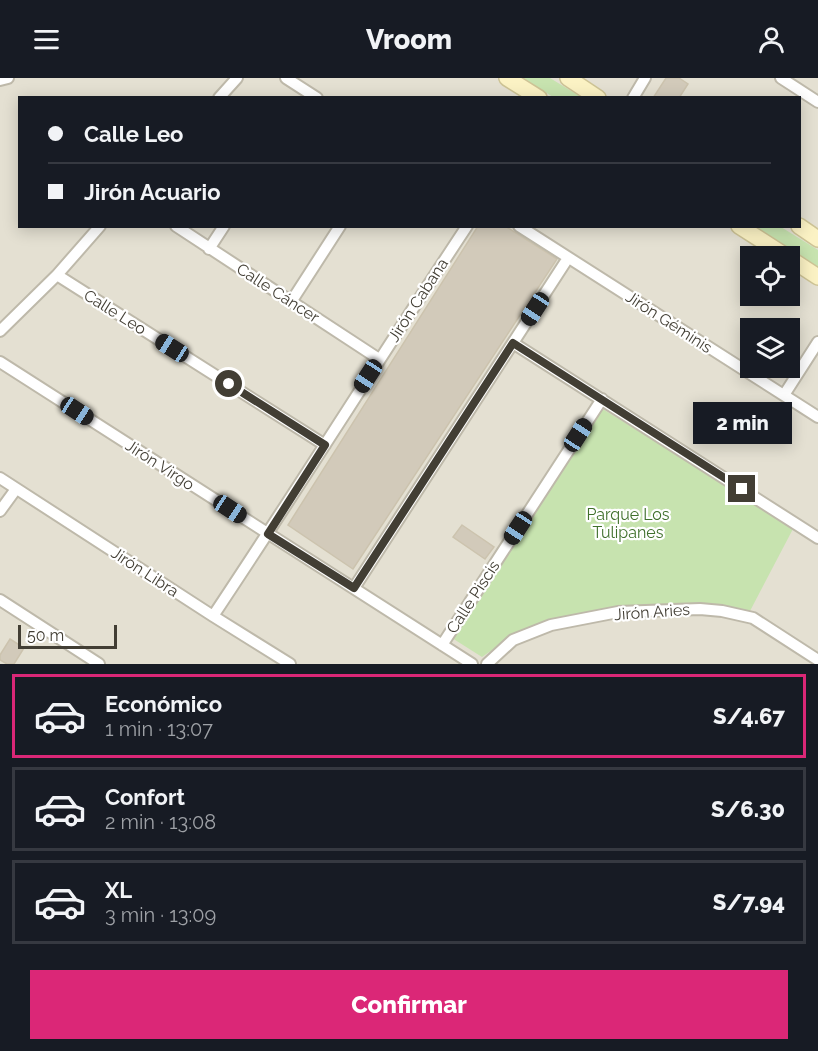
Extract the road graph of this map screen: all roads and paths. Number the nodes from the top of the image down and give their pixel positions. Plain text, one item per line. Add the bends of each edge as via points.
1 (8, 78) edge
2 (237, 78) edge
3 (286, 78) edge
4 (507, 78) edge
5 (568, 78) edge
6 (645, 78) edge
7 (781, 78) edge
8 (0, 80) edge
9 (221, 96) edge
10 (313, 96) edge
11 (536, 96) edge
12 (595, 96) edge
13 (634, 96) edge
14 (818, 102) edge
15 (801, 227) edge
16 (98, 228) edge
17 (179, 228) edge
18 (223, 228) edge
19 (339, 228) edge
20 (466, 228) edge
21 (522, 228) edge
22 (742, 228) edge
23 (818, 239) edge
24 (770, 246) edge
25 (209, 249) junction
26 (568, 258) junction
27 (800, 265) edge
28 (57, 275) junction
29 (818, 277) edge
30 (291, 302) junction
31 (0, 331) edge
32 (818, 342) edge
33 (513, 343) junction
34 (379, 359) junction
35 (0, 362) edge
36 (784, 395) junction
37 (602, 399) junction
38 (818, 417) edge
39 (325, 445) junction
40 (0, 478) edge
41 (16, 489) junction
42 (0, 511) edge
43 (268, 534) junction
44 (818, 538) edge
45 (354, 588) junction
46 (0, 600) edge
47 (213, 616) junction
48 (442, 645) junction
49 (818, 660) edge
50 (99, 664) edge
51 (290, 664) edge
52 (472, 664) edge
53 (487, 664) edge

1 - 8 street
2 - 9 street
3 - 10 street
4 - 11 main road
5 - 12 main road
6 - 13 street
7 - 14 street
15 - 23 main road
16 - 28 street
17 - 25 street, Calle Cáncer
18 - 25 street
19 - 30 street
20 - 34 street, Jirón Cabana
21 - 26 street, Jirón Géminis
22 - 24 main road
25 - 30 street, Calle Cáncer
26 - 33 street
26 - 36 street, Jirón Géminis
27 - 29 main road
28 - 31 street
28 - 39 street, Calle Leo
30 - 34 street, Calle Cáncer
32 - 36 street
33 - 37 street
33 - 45 street
34 - 39 street, Jirón Cabana
35 - 43 street, Jirón Virgo
36 - 38 street, Jirón Géminis
37 - 44 street
37 - 48 street, Calle Piscis
39 - 43 street, Jirón Cabana
40 - 41 street, Jirón Libra
41 - 42 street
41 - 47 street, Jirón Libra
43 - 45 street, Jirón Virgo
43 - 47 street, Jirón Cabana
45 - 48 street, Jirón Virgo
46 - 50 street
47 - 51 street, Jirón Libra
48 - 52 street, Jirón Virgo
49 - 53 street, Jirón Aries via 753,618 700,609 618,612 551,625 513,640

